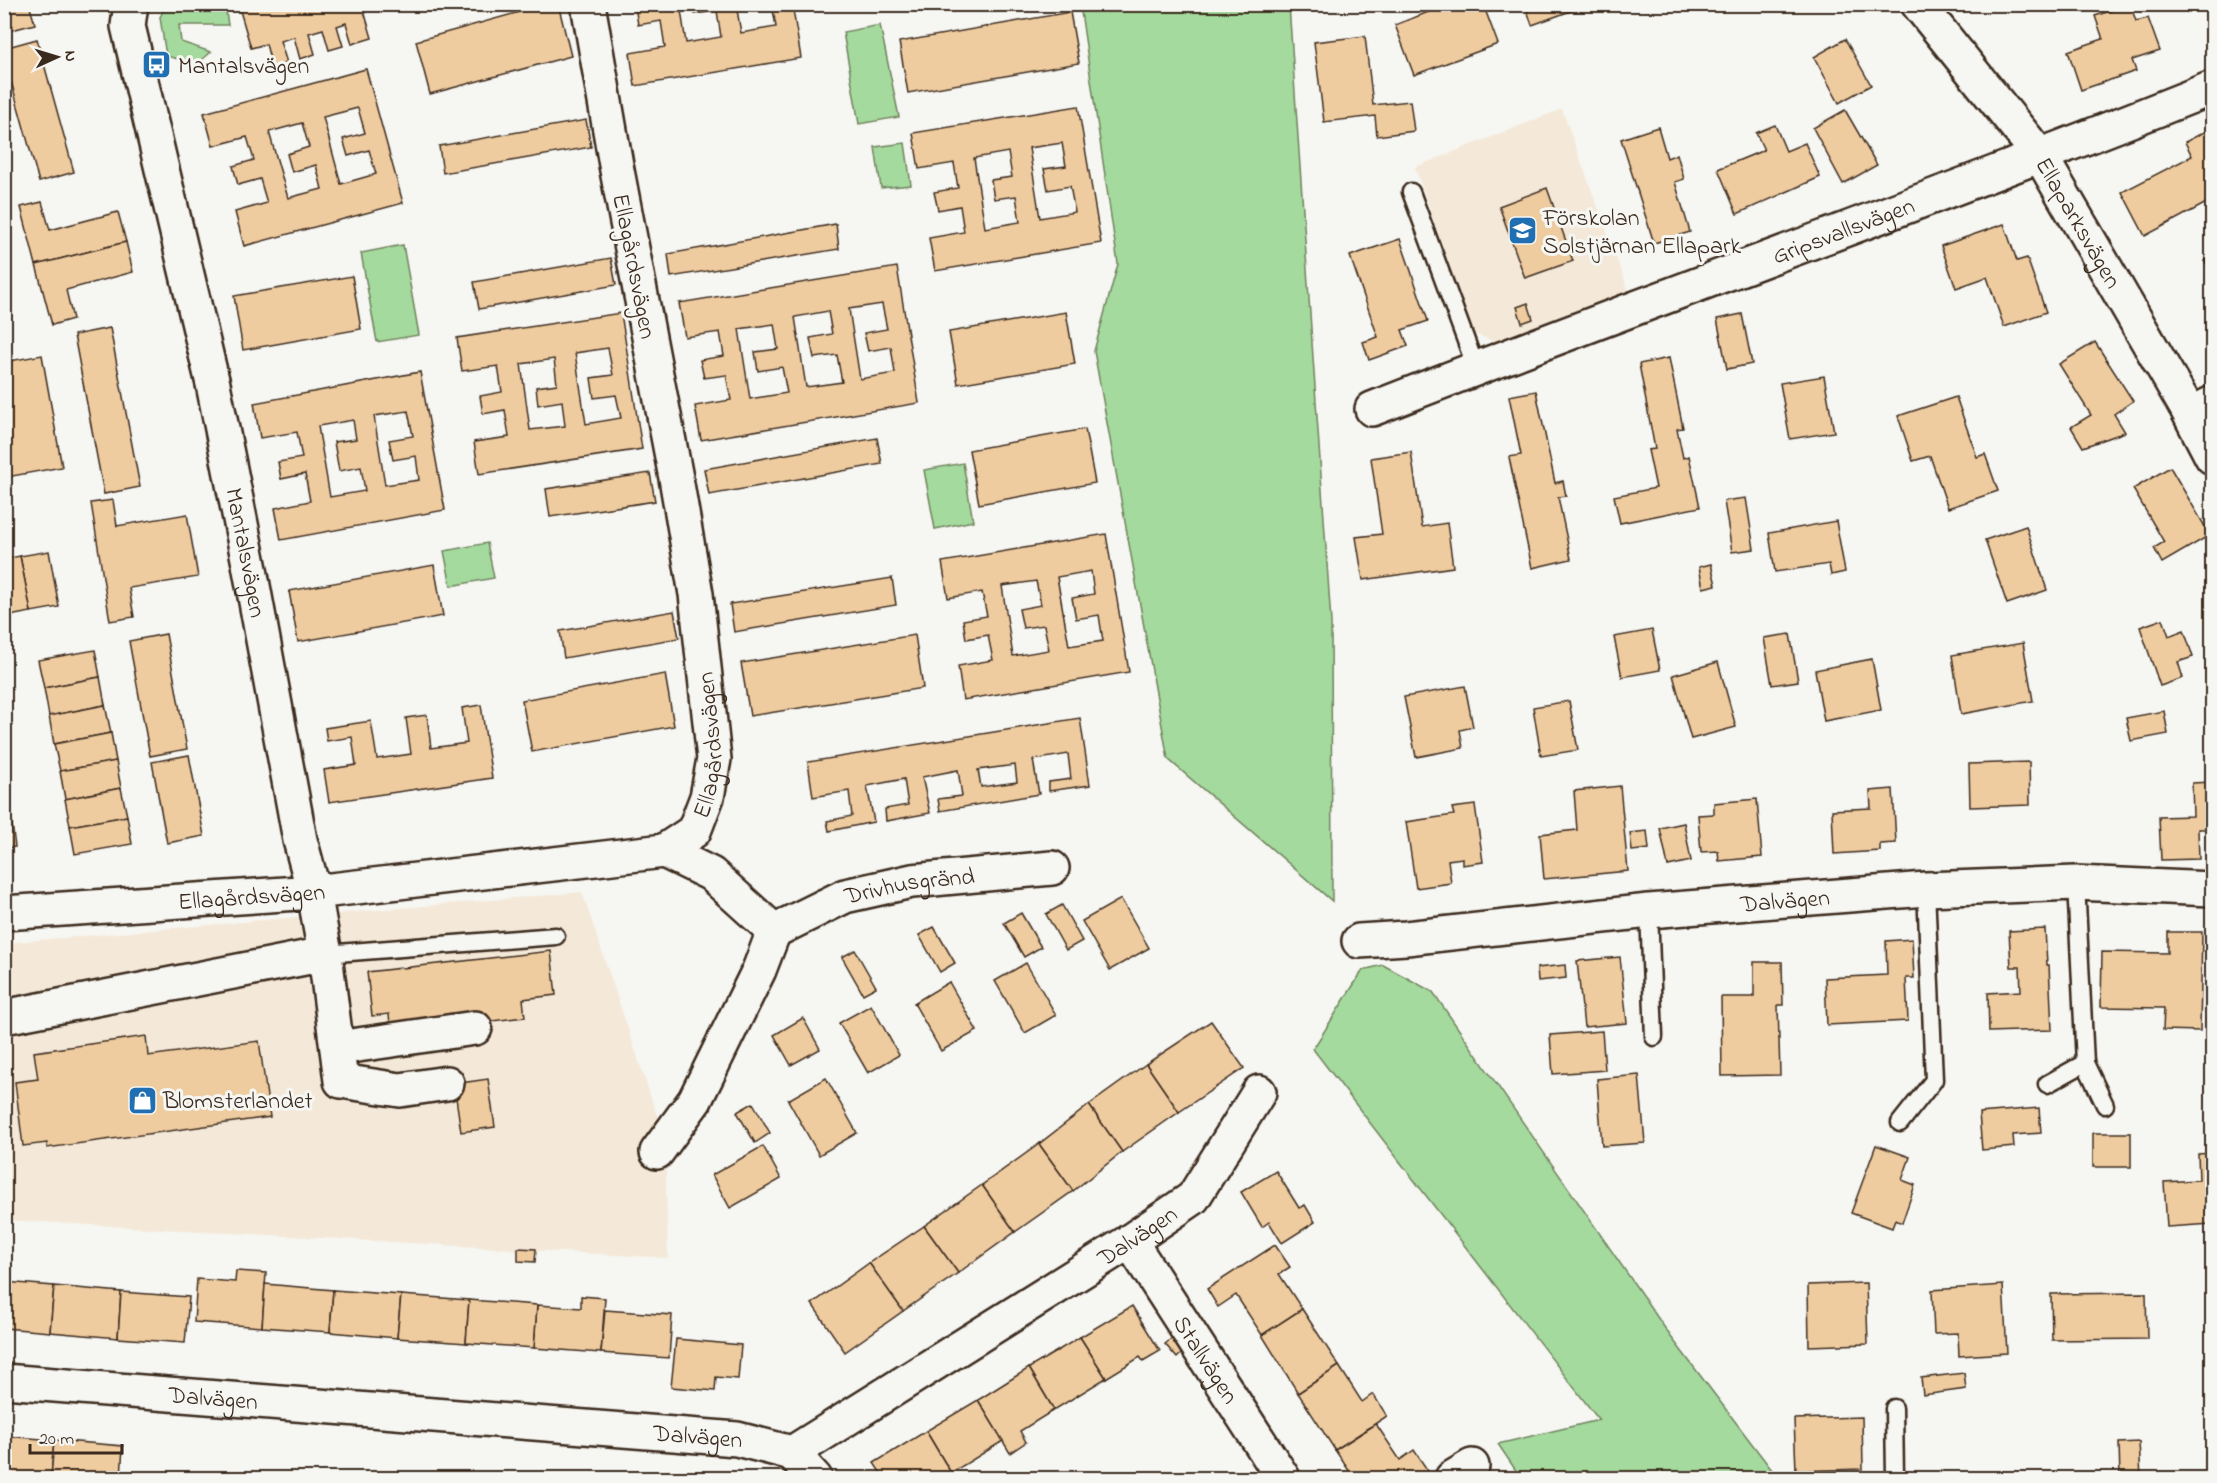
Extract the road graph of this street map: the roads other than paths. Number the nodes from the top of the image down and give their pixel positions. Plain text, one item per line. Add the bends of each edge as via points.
1 (131, 4) edge
2 (588, 4) edge
3 (1918, 4) edge
4 (2212, 88) edge
5 (2041, 157) junction
6 (1411, 192) dead end
7 (1476, 368) junction
8 (2199, 401) edge
9 (1372, 409) dead end
10 (2212, 457) edge
11 (664, 851) junction
12 (1052, 868) dead end
13 (2076, 883) junction
14 (1926, 889) junction
15 (2212, 889) edge
16 (314, 892) junction
17 (1649, 911) junction
18 (4, 913) edge
19 (774, 931) junction
20 (556, 936) dead end
21 (1359, 941) dead end
22 (325, 954) junction
23 (4, 1017) edge
24 (475, 1028) dead end
25 (1654, 1037) dead end
26 (337, 1048) junction
27 (2085, 1064) junction
28 (447, 1083) dead end
29 (2047, 1084) dead end
30 (1259, 1092) dead end
31 (2104, 1105) dead end
32 (1900, 1123) dead end
33 (657, 1152) dead end
34 (1130, 1241) junction
35 (4, 1381) edge
36 (1894, 1408) dead end
37 (792, 1454) junction
38 (815, 1479) edge
39 (1283, 1479) edge
40 (1895, 1479) edge

1 - 16 street, Mantalsvägen via 128,26 213,384 300,840
2 - 11 street, Ellagårdsvägen via 696,594 714,759 707,797 694,831
3 - 5 street, Ellaparksvägen
4 - 5 street, Gripsvallsvägen
5 - 7 street, Gripsvallsvägen
5 - 8 street, Ellaparksvägen
6 - 7 lane
7 - 9 street, Gripsvallsvägen
8 - 10 street, Ellaparksvägen
11 - 16 street, Ellagårdsvägen
11 - 19 street via 711,874
12 - 19 street, Drivhusgränd via 912,881 844,896
13 - 14 street, Dalvägen
13 - 15 street, Dalvägen
13 - 27 lane
14 - 17 street, Dalvägen
14 - 32 lane via 1934,1080
16 - 18 street, Ellagårdsvägen
16 - 22 street, Mantalsvägen
17 - 21 street, Dalvägen
17 - 25 lane
19 - 33 street via 695,1100
20 - 22 lane
22 - 23 street
22 - 26 street, Mantalsvägen
24 - 26 street
26 - 28 street, Mantalsvägen via 341,1081 400,1090
27 - 29 lane
27 - 31 lane
30 - 34 street, Dalvägen via 1193,1198
34 - 37 street, Dalvägen
34 - 39 street, Stallvägen
35 - 37 street, Dalvägen via 737,1439
36 - 40 lane
37 - 38 street

